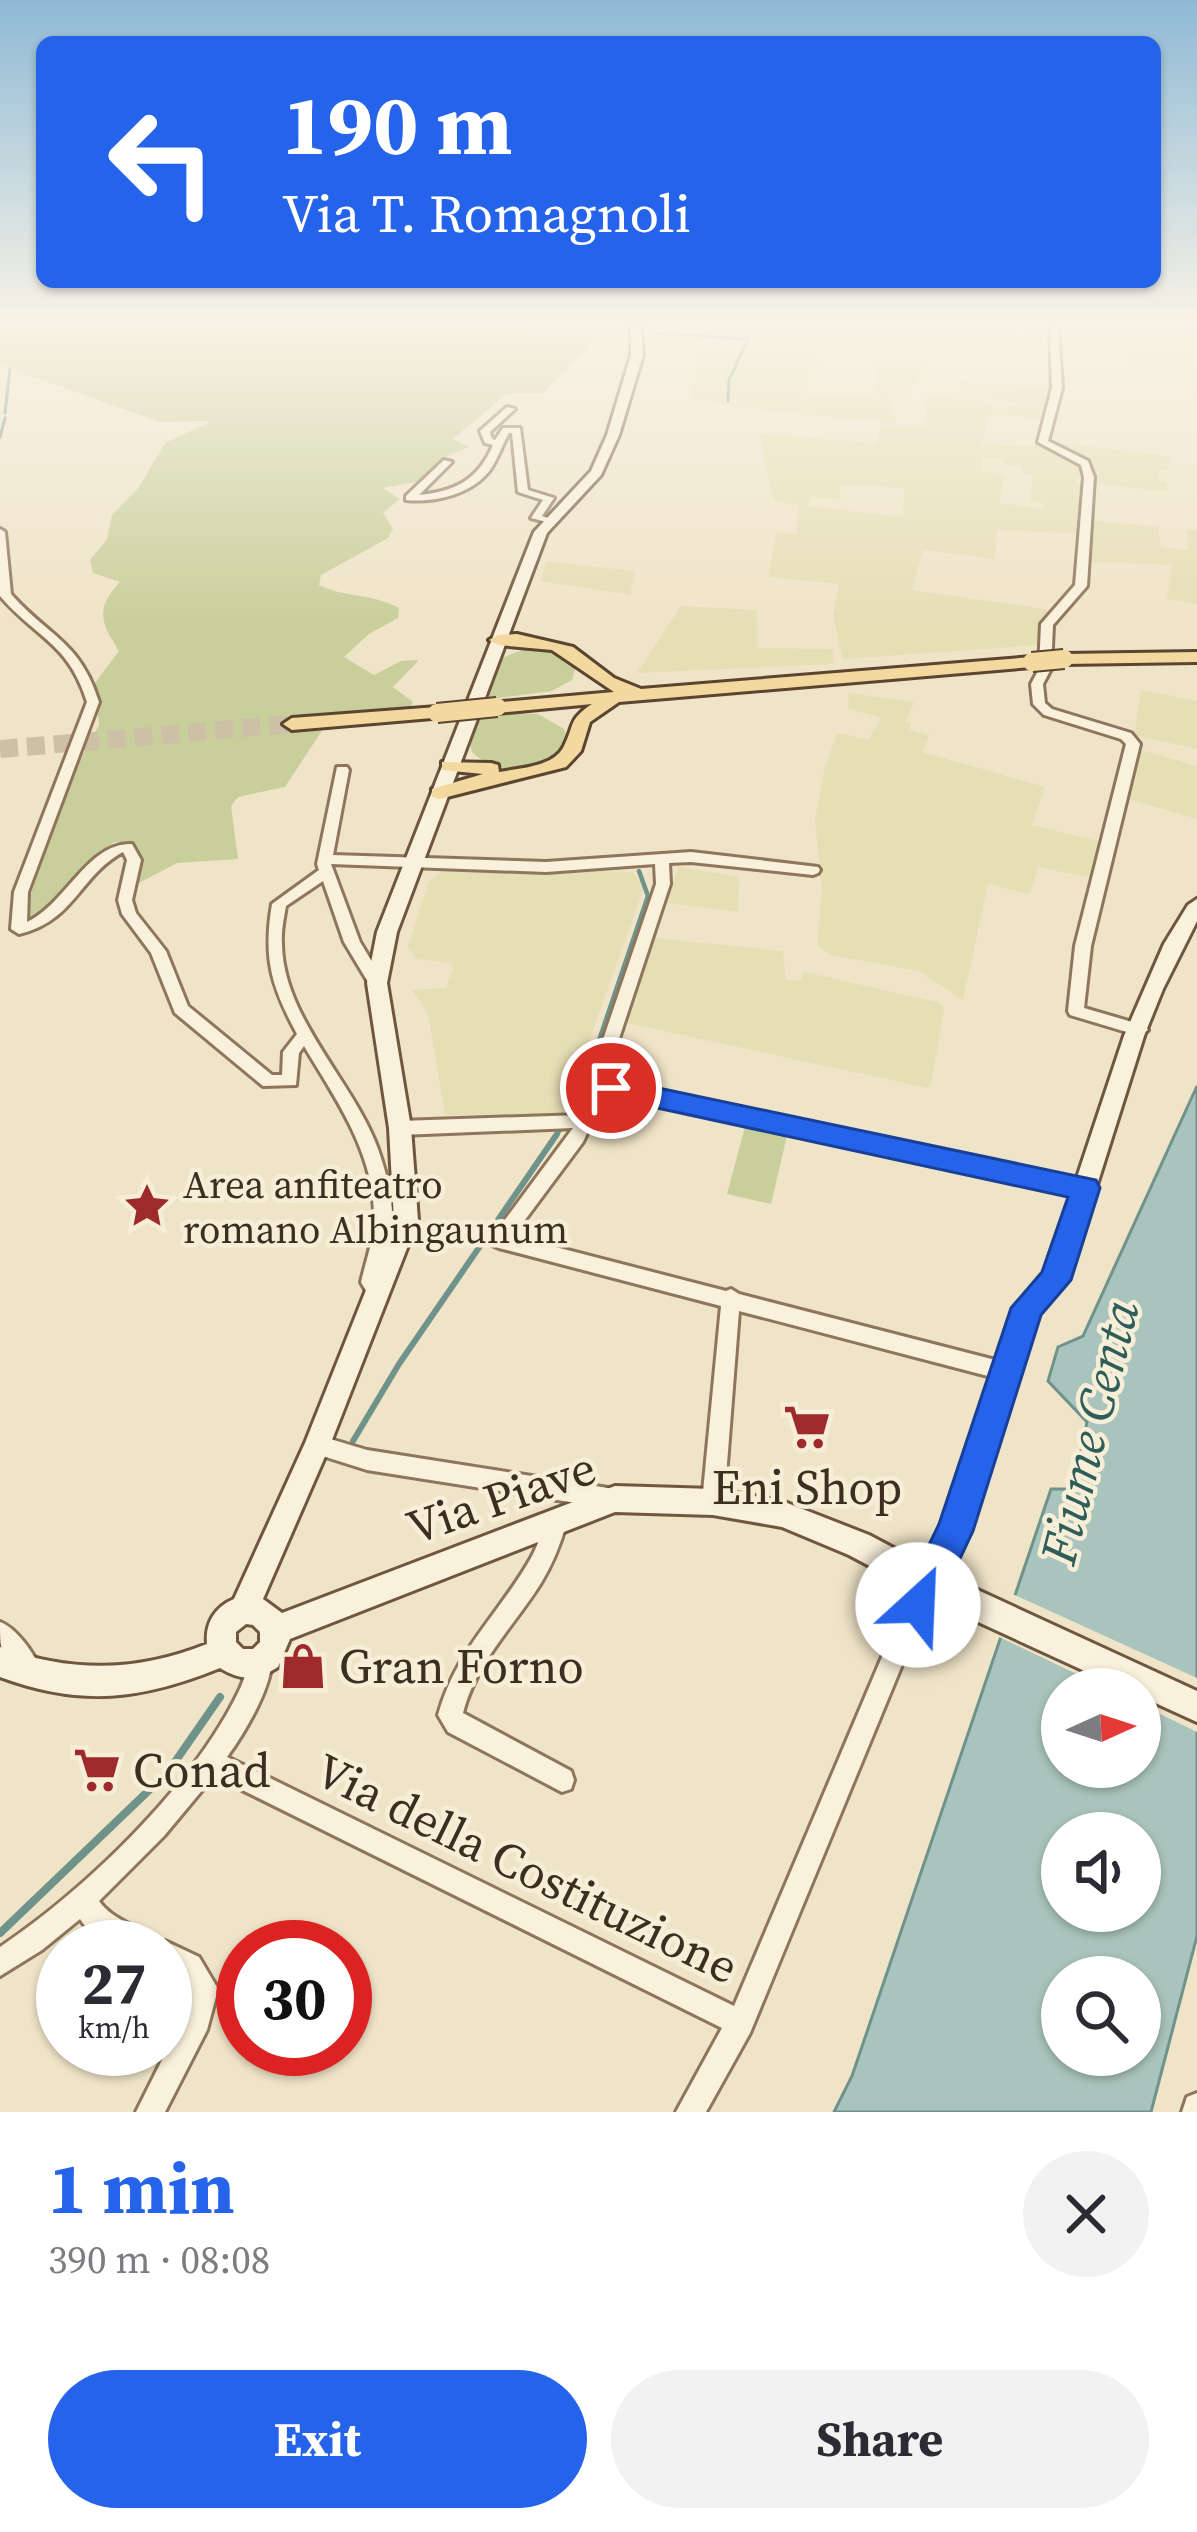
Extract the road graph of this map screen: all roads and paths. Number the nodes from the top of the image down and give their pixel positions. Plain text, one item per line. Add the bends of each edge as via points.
1 (491, 426) edge
2 (613, 426) edge
3 (1047, 426) edge
4 (496, 443) junction
5 (448, 462) dead end
6 (547, 521) junction
7 (0, 532) edge
8 (506, 620) junction
9 (532, 643) junction
10 (494, 650) junction
11 (1197, 657) edge
12 (584, 665) junction
13 (652, 695) junction
14 (617, 697) junction
15 (496, 707) junction
16 (292, 724) tunnel mouth
17 (575, 742) junction
18 (458, 746) junction
19 (449, 766) junction
20 (342, 770) dead end
21 (481, 772) junction
22 (439, 794) junction
23 (662, 861) junction
24 (413, 862) junction
25 (326, 866) junction
26 (813, 869) dead end
27 (1197, 905) edge
28 (377, 983) junction
29 (1140, 1030) junction
30 (309, 1040) junction
31 (600, 1093) junction
32 (579, 1121) dead end
33 (400, 1128) junction
34 (1085, 1188) junction
35 (377, 1292) junction
36 (730, 1297) junction
37 (1007, 1372) junction
38 (317, 1445) junction
39 (615, 1499) junction
40 (712, 1502) junction
41 (556, 1521) junction
42 (926, 1580) junction
43 (243, 1611) junction
44 (275, 1630) junction
45 (0, 1634) edge
46 (223, 1652) junction
47 (262, 1658) junction
48 (0, 1662) edge
49 (36, 1678) junction
50 (1197, 1707) edge
51 (210, 1761) junction
52 (562, 1780) dead end
53 (82, 1899) junction
54 (96, 1920) edge
55 (0, 1963) edge
56 (192, 1969) edge
57 (740, 2023) junction
58 (192, 2030) edge
59 (168, 2076) edge
60 (150, 2112) edge
61 (691, 2112) edge

1 - 4 street via 488,442
2 - 6 main road via 597,472
3 - 29 street via 1043,442 1085,463 1090,477 1081,586 1047,624 1037,695 1048,712 1132,744 1083,946 1076,1011
4 - 5 street via 491,462 469,483 410,498
4 - 6 street via 508,429 518,431 523,492 549,498 536,518
6 - 8 main road
7 - 30 street via 5,596 77,662 93,702 21,892 17,924 22,930 44,921 111,850 128,848 134,860 124,900 158,950 181,1009 269,1082 290,1081 291,1052
8 - 9 main road
8 - 10 main road
9 - 10 main road
9 - 12 main road via 572,653
10 - 18 main road
11 - 13 main road, bridge via 1064,659
12 - 13 main road via 609,685
12 - 15 main road via 568,688
13 - 14 main road
14 - 15 main road
14 - 17 main road via 582,718
15 - 16 main road, bridge
15 - 17 main road via 550,715
17 - 21 main road via 550,769
18 - 19 main road
18 - 21 main road
19 - 21 main road
19 - 22 main road
20 - 25 street
21 - 22 main road
22 - 24 main road
23 - 24 street
23 - 26 street
23 - 31 street via 663,884 599,1075
24 - 25 street
24 - 28 main road
25 - 28 street via 352,942
25 - 30 street via 279,904 273,946
27 - 29 main road
28 - 33 main road
29 - 34 main road
30 - 35 street via 357,1113 381,1189 384,1216 370,1282
31 - 34 street via 626,1089
31 - 36 street via 589,1124 499,1240
32 - 33 street
33 - 35 main road via 406,1220
34 - 37 main road via 1055,1280 1027,1308
35 - 38 main road
36 - 37 street
36 - 40 street
37 - 42 main road via 955,1531
38 - 39 street
38 - 43 main road
39 - 40 main road, Via Piave
39 - 41 main road, Via Piave
40 - 42 main road, Via Piave via 782,1514
41 - 44 main road, Via Piave
41 - 52 street via 553,1542 450,1714
42 - 50 main road, Via Piave
42 - 57 street
43 - 44 main road via 268,1615
43 - 46 main road via 223,1632
44 - 47 main road
45 - 49 street
46 - 47 main road via 237,1664
46 - 49 main road via 119,1685
47 - 51 street via 259,1681
48 - 49 main road
51 - 53 street
51 - 57 street, Via della Costituzione
53 - 54 street
53 - 55 street
56 - 58 street via 205,1989
57 - 61 street
59 - 60 street

